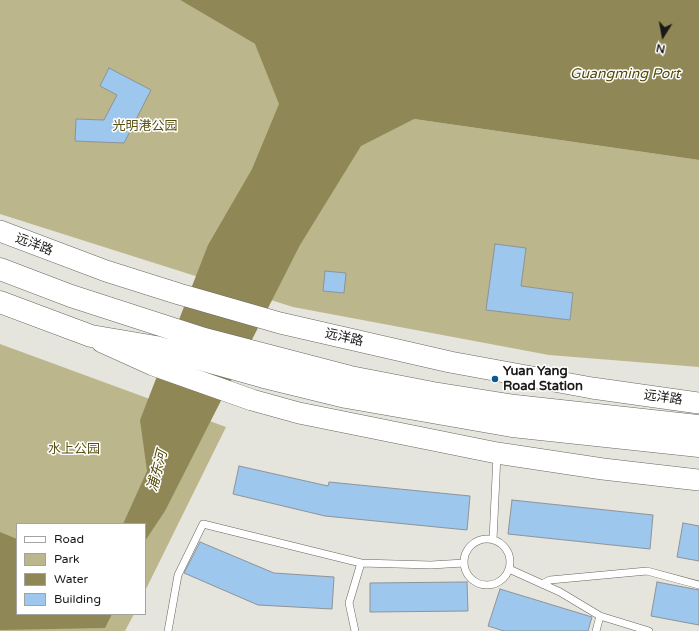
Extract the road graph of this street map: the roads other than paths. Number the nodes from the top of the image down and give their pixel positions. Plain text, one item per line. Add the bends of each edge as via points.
1 (0, 231) edge
2 (0, 269) edge
3 (0, 302) edge
4 (154, 356) junction
5 (699, 403) edge
6 (699, 426) edge
7 (699, 446) edge
8 (497, 453) junction
9 (699, 480) edge
10 (493, 540) junction
11 (361, 563) junction
12 (464, 563) junction
13 (509, 569) junction
14 (542, 584) junction
15 (699, 585) edge
16 (600, 616) junction
17 (168, 631) edge
18 (355, 631) edge
19 (596, 631) edge
20 (649, 631) edge

1 - 5 main road, 远洋路 via 106,271 280,323 465,364 592,388
2 - 6 highway via 71,296 164,326 350,377 425,392 531,408
3 - 4 highway
4 - 7 highway via 426,412 519,427
4 - 8 main road via 252,400 365,428
8 - 9 main road
8 - 10 lane
10 - 12 lane via 486,539 473,544 468,549
10 - 13 lane via 500,543 509,554
11 - 12 lane via 431,566
11 - 17 lane via 203,524 178,575
11 - 18 lane via 349,602
12 - 13 lane via 474,581 488,585 501,580
13 - 14 lane
14 - 15 lane via 550,580 647,571
14 - 16 lane
16 - 19 lane
16 - 20 lane

